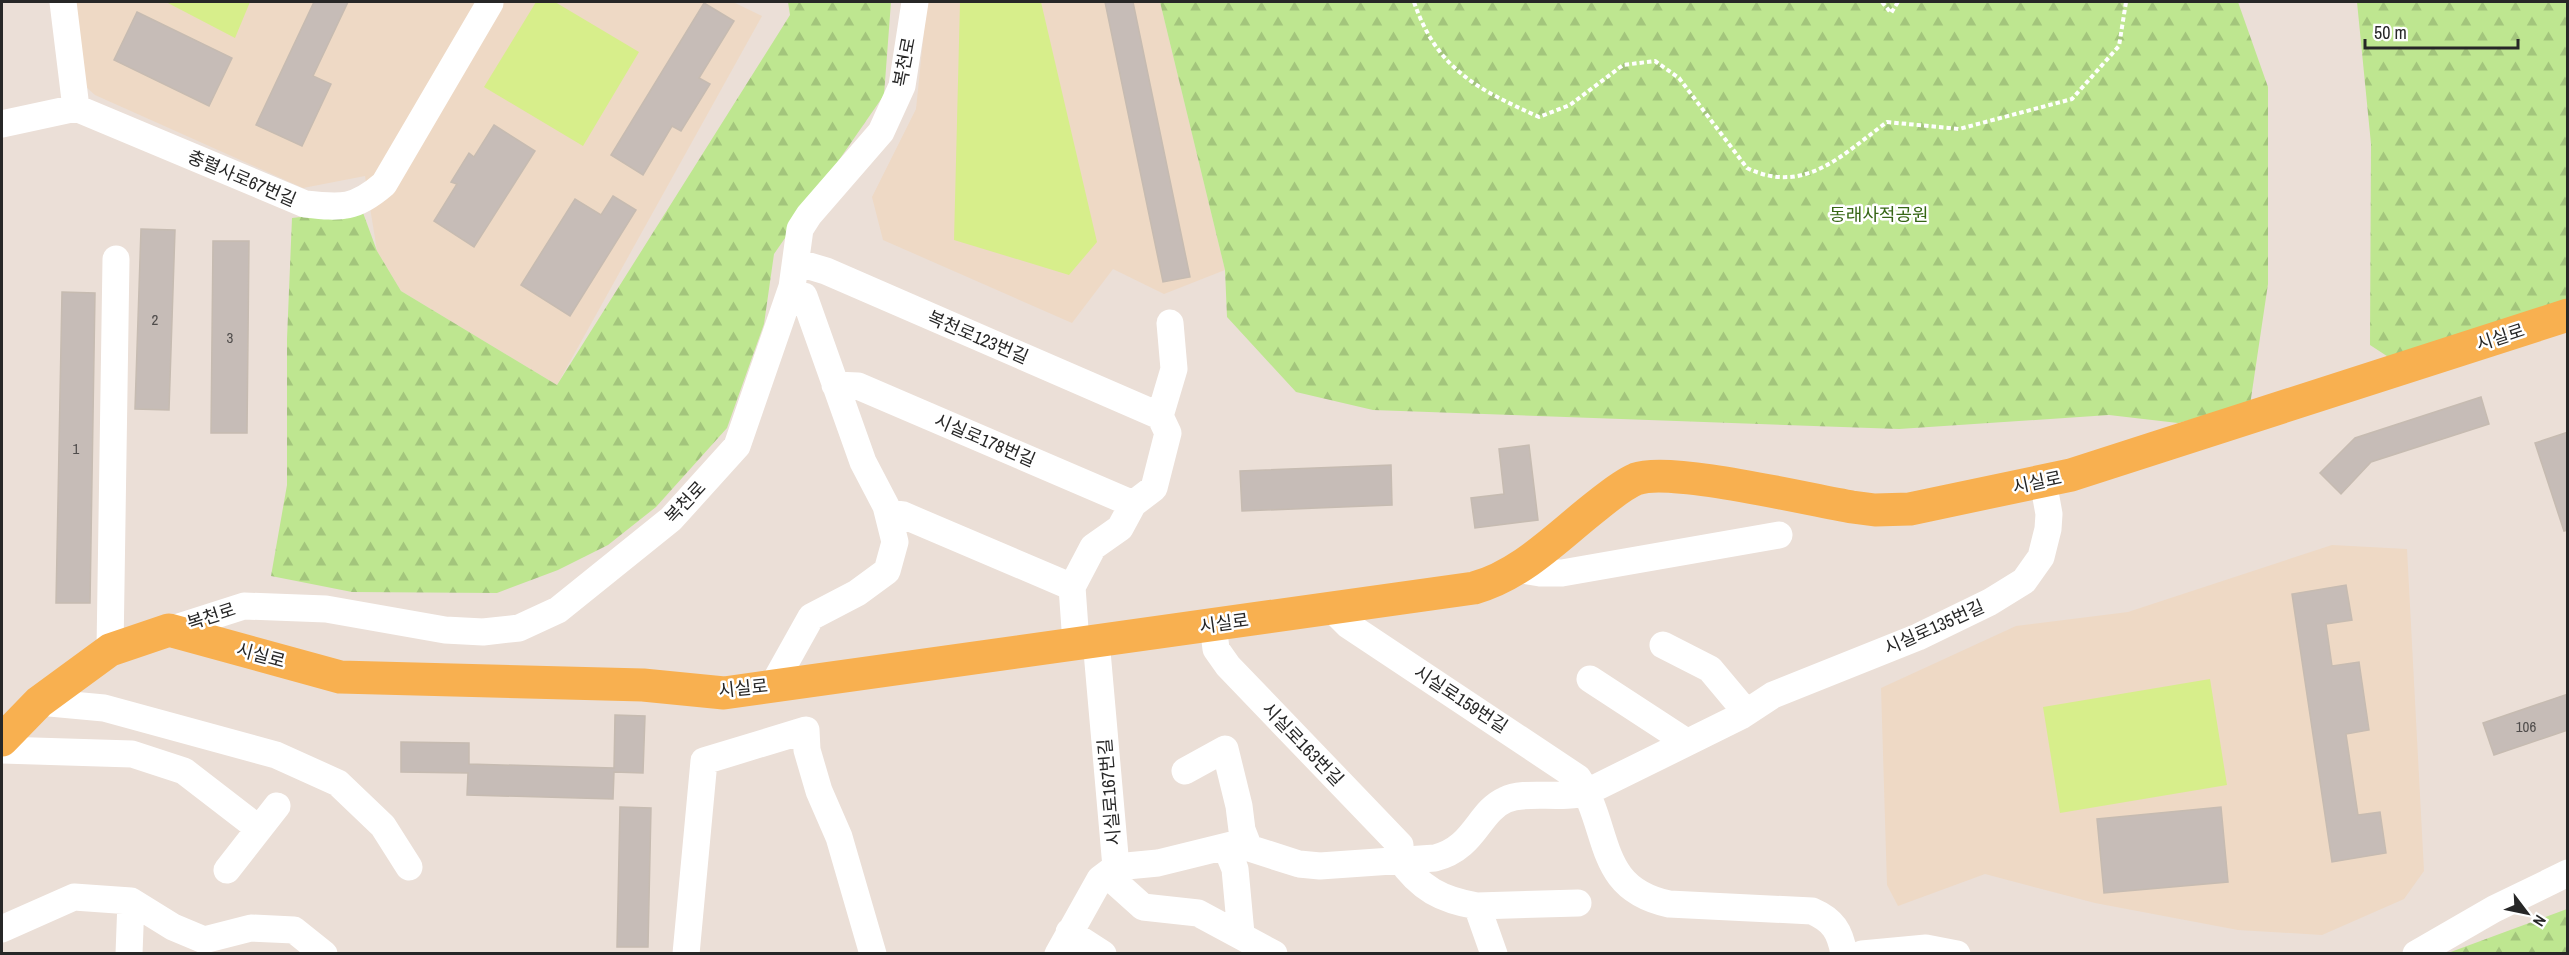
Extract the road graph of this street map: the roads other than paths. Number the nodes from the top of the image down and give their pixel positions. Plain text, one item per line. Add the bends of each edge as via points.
1 (63, 2) edge
2 (915, 2) edge
3 (490, 3) dead end
4 (76, 108) junction
5 (2, 124) edge
6 (116, 259) dead end
7 (796, 262) junction
8 (790, 294) junction
9 (2568, 315) edge
10 (1170, 323) dead end
11 (835, 385) junction
12 (1160, 416) junction
13 (2043, 481) junction
14 (1133, 504) junction
15 (888, 513) junction
16 (1779, 536) dead end
17 (1517, 569) junction
18 (1072, 587) junction
19 (1332, 609) junction
20 (1213, 624) junction
21 (169, 630) junction
22 (1086, 642) junction
23 (1663, 645) dead end
24 (110, 650) junction
25 (1590, 679) dead end
26 (773, 685) junction
27 (39, 702) junction
28 (1746, 712) junction
29 (2, 740) edge
30 (1685, 741) junction
31 (2, 750) edge
32 (1185, 771) dead end
33 (1587, 792) junction
34 (277, 806) dead end
35 (258, 828) junction
36 (1237, 847) junction
37 (1399, 858) junction
38 (409, 867) dead end
39 (1116, 867) junction
40 (227, 870) dead end
41 (2568, 873) edge
42 (130, 901) junction
43 (1578, 903) dead end
44 (1477, 906) junction
45 (2, 928) edge
46 (1241, 934) junction
47 (1063, 943) edge
48 (129, 954) edge
49 (324, 954) edge
50 (686, 954) edge
51 (873, 954) edge
52 (1103, 954) edge
53 (1274, 954) edge
54 (1494, 954) edge
55 (1844, 954) edge
56 (1862, 954) edge
57 (1957, 954) edge
58 (2415, 954) edge

1 - 4 street
2 - 7 street, 복천로 via 902,86 885,123 863,154 800,229
3 - 4 street, 충렬사로67번길 via 384,184 366,200 342,208 305,204
4 - 5 street
6 - 24 street
7 - 8 street, 복천로
7 - 12 street, 복천로123번길 via 826,271
8 - 11 street via 804,296
8 - 21 street, 복천로 via 737,446 671,519 558,610 519,628 483,632 445,630 326,609 244,606
9 - 13 main road, 시실로
10 - 12 street via 1174,369
11 - 14 street, 시실로178번길 via 858,386
11 - 15 street via 863,462
12 - 14 street via 1168,433 1154,488
13 - 17 main road, 시실로 via 1910,508 1875,510 1674,475 1637,479 1615,491
13 - 28 street, 시실로135번길 via 2048,529 2041,557 2024,580 1918,637 1804,681
14 - 18 street via 1120,528 1093,548
15 - 18 street via 903,515
15 - 26 street via 895,542 887,571 857,593 811,617
16 - 17 street via 1562,573
17 - 19 main road, 시실로 via 1474,588
18 - 22 street, 시실로167번길
19 - 20 main road, 시실로
19 - 33 street, 시실로159번길 via 1348,625 1571,772
20 - 22 main road, 시실로
20 - 37 street, 시실로163번길 via 1216,649 1228,666 1400,845
21 - 24 main road
21 - 26 main road, 시실로 via 340,677 642,685 724,693
22 - 26 main road, 시실로
22 - 39 street, 시실로167번길
23 - 28 street via 1710,669
24 - 27 main road
25 - 30 street
27 - 29 main road
27 - 38 street via 104,708 276,754 338,783 382,826
28 - 30 street, 시실로135번길
30 - 33 street, 시실로135번길
31 - 35 street via 132,754 184,771
32 - 36 street via 1225,749 1242,830
33 - 37 street, 시실로135번길 via 1568,797 1505,799 1447,855
33 - 55 street via 1616,871 1634,892 1648,900 1669,904 1812,911 1839,931
34 - 35 street
35 - 40 street
36 - 37 street via 1320,866
36 - 39 street, 시실로167번길
36 - 46 street via 1235,869
37 - 44 street via 1411,877 1446,900
39 - 46 street via 1114,881 1143,907 1198,913
39 - 47 street via 1100,879
41 - 58 street
42 - 45 street via 74,897
42 - 48 street
42 - 49 street via 204,940 251,928 294,930
43 - 44 street
44 - 54 street
46 - 53 street
47 - 52 street
50 - 51 street via 704,761 806,730 807,750 819,791 839,837
56 - 57 street via 1926,948

